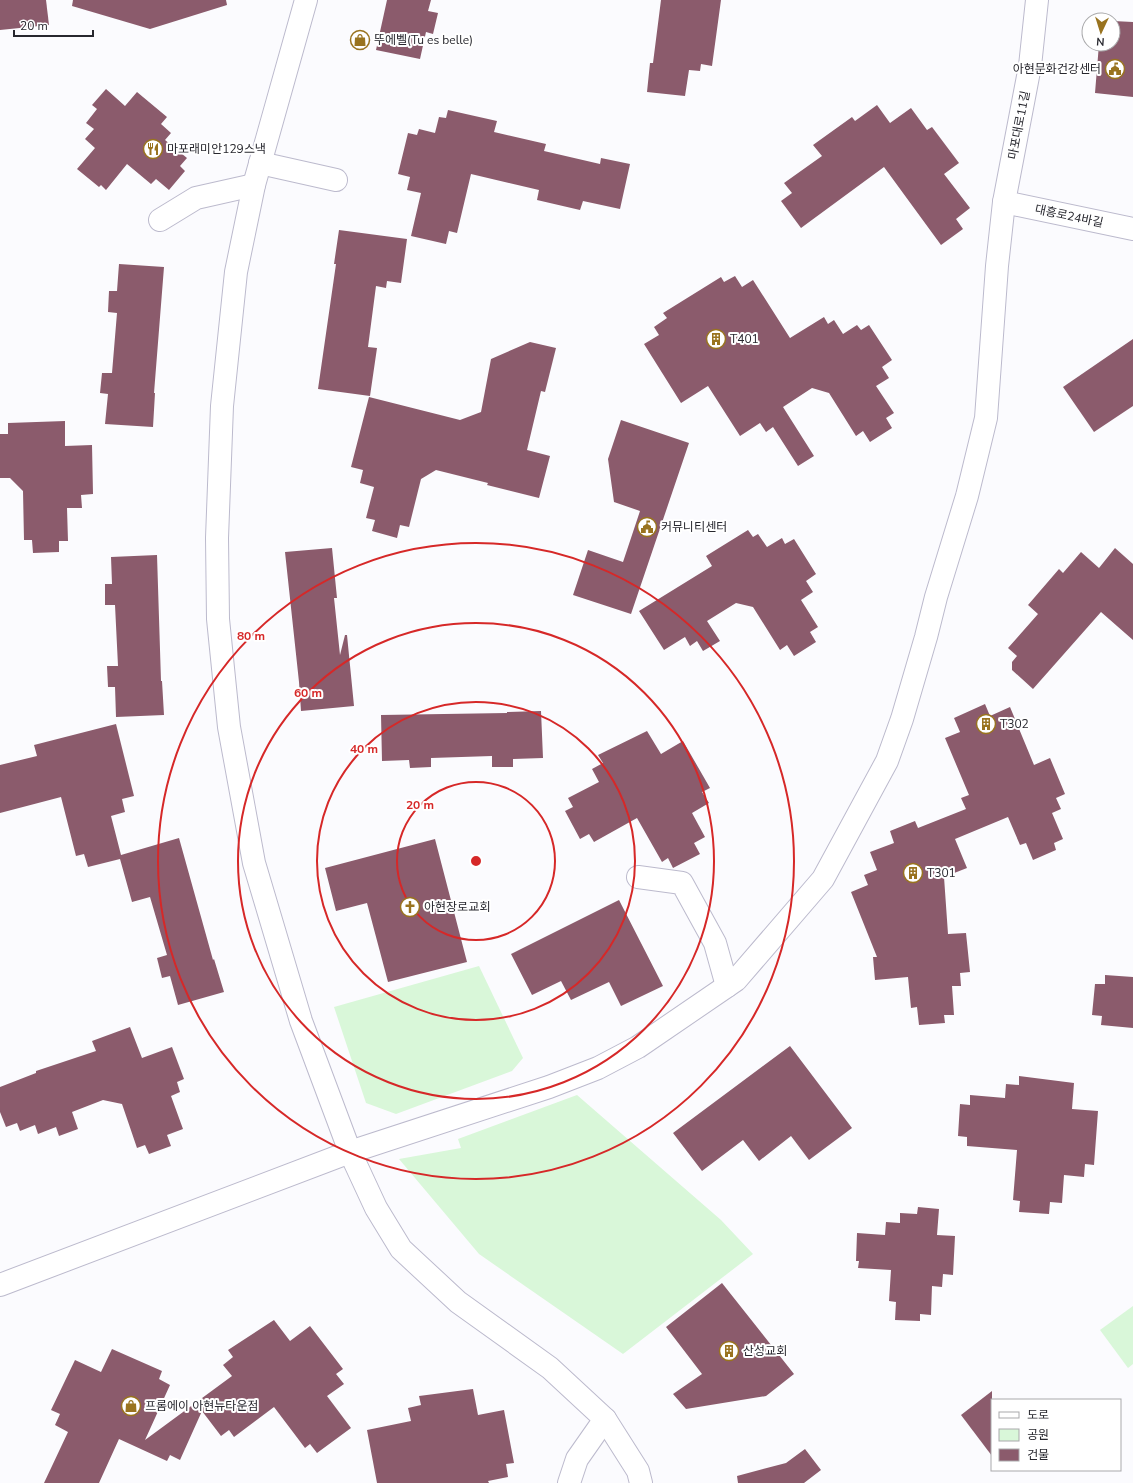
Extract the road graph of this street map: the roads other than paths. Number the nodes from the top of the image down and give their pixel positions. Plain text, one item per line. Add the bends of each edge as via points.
1 (306, 0) edge
2 (1037, 0) edge
3 (260, 163) junction
4 (336, 180) dead end
5 (254, 185) junction
6 (1004, 202) junction
7 (160, 220) dead end
8 (1133, 229) edge
9 (638, 877) dead end
10 (727, 986) junction
11 (350, 1152) junction
12 (0, 1284) edge
13 (605, 1419) junction
14 (639, 1477) edge
15 (569, 1483) edge

1 - 3 street
2 - 6 street, 마포대로11길 via 1030,66
3 - 4 street
3 - 5 street
5 - 7 street via 196,198
5 - 11 street via 236,272 222,406 217,538 218,619 230,734 254,863 301,1021
6 - 8 street, 대흥로24바길
6 - 10 street, 마포대로11길 via 986,418 967,496 902,719 887,761 823,879 736,980
9 - 10 street via 682,883 715,943
10 - 11 street, 마포대로11길 via 638,1047 598,1068 549,1087
11 - 12 street, 마포대로11길
11 - 13 street via 376,1208 401,1249 458,1302 550,1368
13 - 14 street
13 - 15 street via 577,1459

